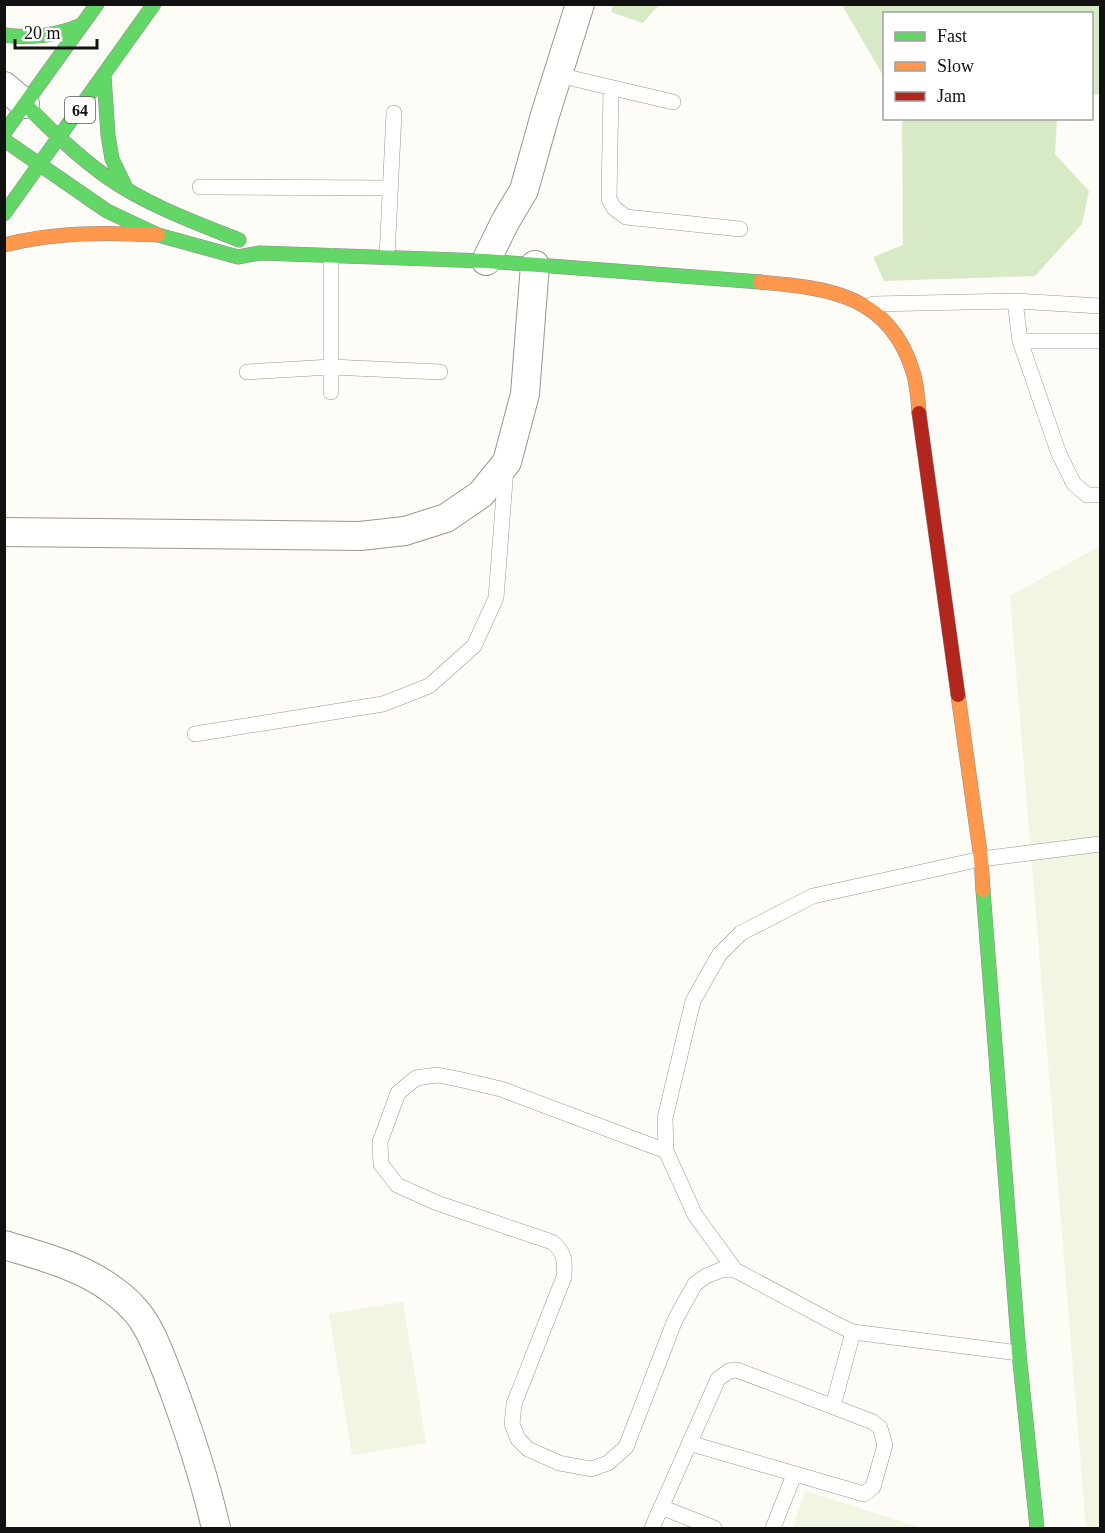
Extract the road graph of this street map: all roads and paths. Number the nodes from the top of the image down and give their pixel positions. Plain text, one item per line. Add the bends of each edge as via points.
1 (97, 4) edge
2 (154, 4) edge
3 (580, 4) edge
4 (82, 25) junction
5 (4, 35) edge
6 (558, 75) junction
7 (104, 76) junction
8 (611, 88) junction
9 (15, 95) edge
10 (673, 102) dead end
11 (394, 113) dead end
12 (4, 133) edge
13 (59, 139) junction
14 (4, 140) edge
15 (40, 166) junction
16 (200, 187) dead end
17 (390, 188) junction
18 (127, 190) junction
19 (4, 214) edge
20 (740, 229) dead end
21 (158, 235) junction
22 (4, 245) edge
23 (260, 253) junction
24 (331, 256) junction
25 (387, 258) junction
26 (486, 261) junction
27 (535, 265) junction
28 (1015, 301) junction
29 (867, 304) junction
30 (1101, 306) edge
31 (1020, 341) junction
32 (1101, 341) edge
33 (331, 367) junction
34 (247, 372) dead end
35 (440, 372) dead end
36 (331, 392) dead end
37 (507, 462) junction
38 (1101, 495) edge
39 (4, 532) edge
40 (195, 734) dead end
41 (1101, 844) edge
42 (981, 859) junction
43 (666, 1151) junction
44 (4, 1245) edge
45 (735, 1270) junction
46 (853, 1332) junction
47 (1018, 1353) junction
48 (833, 1406) junction
49 (689, 1443) junction
50 (795, 1475) junction
51 (661, 1507) junction
52 (216, 1528) edge
53 (652, 1528) edge
54 (714, 1528) edge
55 (773, 1528) edge
56 (1037, 1528) edge

1 - 4 street
2 - 7 street, 64
3 - 6 street
4 - 5 street via 40,38
4 - 9 street
6 - 8 lane
6 - 26 street via 524,190
7 - 13 street, 64
7 - 18 street via 112,159
8 - 10 lane
8 - 20 lane via 609,199 614,208 639,219
9 - 12 street
9 - 13 street
11 - 17 lane
13 - 15 street, 64
13 - 18 street
14 - 15 street
15 - 19 street, 64
15 - 21 street via 107,211
16 - 17 lane
17 - 25 lane
18 - 23 street
21 - 22 street via 90,232 43,236
21 - 23 street via 238,257
23 - 24 street
24 - 25 street
24 - 33 lane
25 - 26 street
26 - 27 street
27 - 29 street via 805,286 837,292
27 - 37 street via 525,394
28 - 29 lane
28 - 30 lane
28 - 31 lane
29 - 42 street via 887,320 899,337 914,373
31 - 32 lane
31 - 38 lane via 1059,454 1074,484 1087,495
33 - 34 lane
33 - 35 lane
33 - 36 lane
37 - 39 street via 481,494 446,518 405,531 360,536
37 - 40 lane via 496,598 474,646 429,686 383,704
41 - 42 lane
42 - 43 lane via 813,896 741,933 720,955 693,1001 665,1118
42 - 47 street
43 - 45 lane via 695,1215
43 - 45 lane via 501,1089 437,1075 416,1078 398,1093 380,1142 381,1164 397,1185 437,1203 552,1242 560,1249 565,1260 564,1276 514,1404 512,1424 518,1439 528,1449 559,1463 591,1469 608,1463 626,1447 675,1320 695,1284 721,1270
44 - 52 street via 83,1273 113,1290 135,1310 152,1337 184,1418
45 - 46 lane
46 - 47 lane
46 - 48 lane
47 - 56 street
48 - 49 lane via 737,1370 729,1371 718,1378
48 - 50 lane via 873,1422 883,1434 885,1445 873,1487 864,1494
49 - 50 lane
49 - 51 lane
50 - 55 lane
51 - 53 lane
51 - 54 lane

